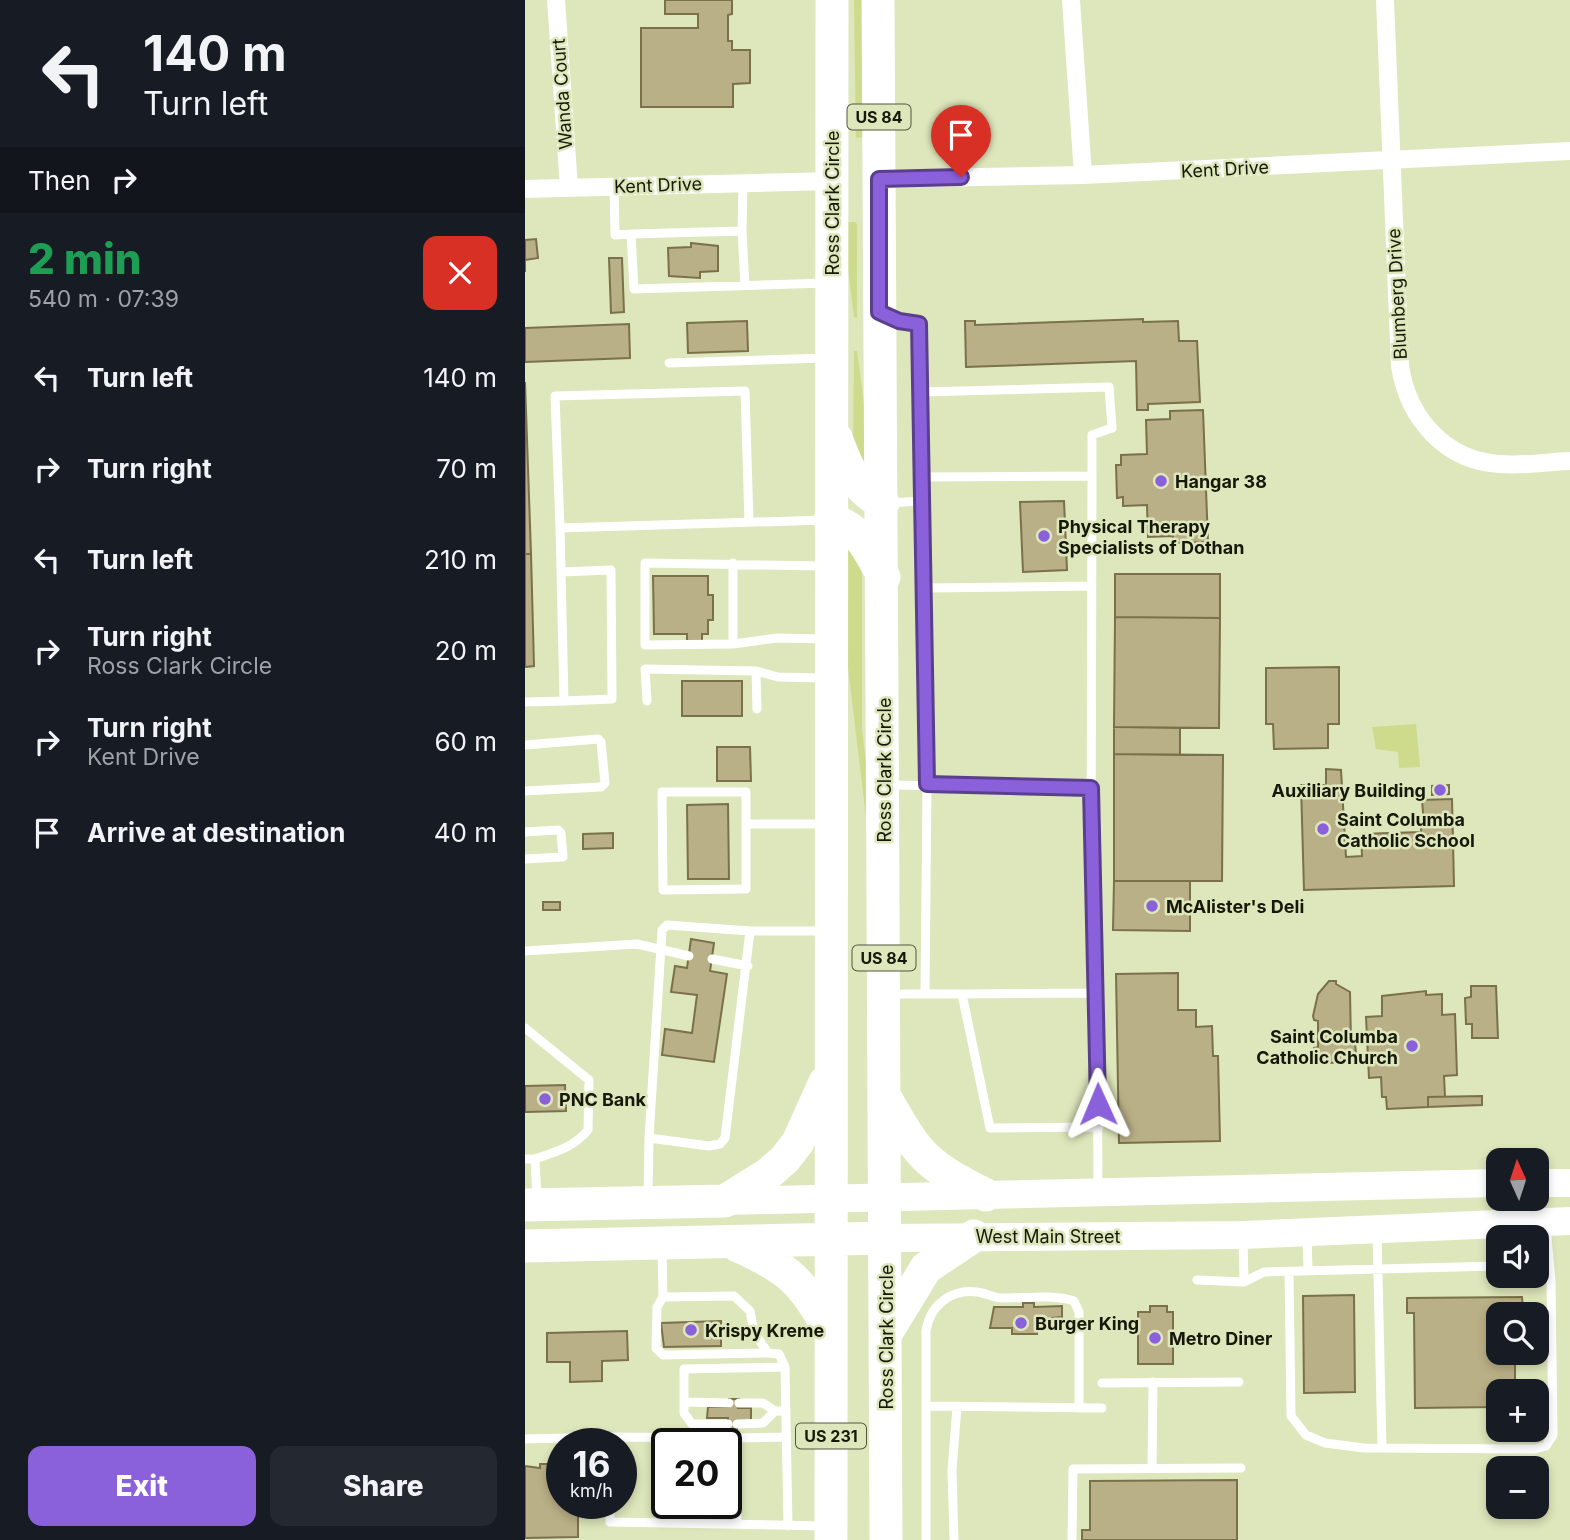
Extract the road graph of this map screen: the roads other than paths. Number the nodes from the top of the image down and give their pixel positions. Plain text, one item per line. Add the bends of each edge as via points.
1 (556, 0) edge
2 (832, 0) edge
3 (879, 0) edge
4 (1071, 0) edge
5 (1385, 0) edge
6 (832, 116) junction
7 (1570, 151) edge
8 (1392, 161) junction
9 (1083, 175) junction
10 (879, 179) junction
11 (833, 181) junction
12 (743, 183) junction
13 (614, 186) junction
14 (569, 188) junction
15 (525, 189) edge
16 (742, 231) junction
17 (631, 234) junction
18 (879, 235) junction
19 (832, 283) junction
20 (745, 286) junction
21 (879, 312) junction
22 (832, 358) junction
23 (669, 363) dead end
24 (920, 392) junction
25 (831, 426) junction
26 (1570, 461) edge
27 (1092, 476) junction
28 (923, 477) junction
29 (923, 500) junction
30 (883, 503) junction
31 (830, 520) junction
32 (749, 522) junction
33 (560, 528) junction
34 (733, 563) junction
35 (830, 565) junction
36 (561, 572) junction
37 (884, 577) junction
38 (1092, 586) junction
39 (924, 587) junction
40 (830, 639) junction
41 (733, 644) junction
42 (756, 671) junction
43 (830, 678) junction
44 (564, 701) junction
45 (525, 702) edge
46 (647, 702) dead end
47 (757, 709) dead end
48 (525, 745) edge
49 (927, 784) junction
50 (884, 785) junction
51 (1091, 788) junction
52 (525, 791) edge
53 (746, 824) junction
54 (830, 824) junction
55 (525, 832) edge
56 (525, 859) edge
57 (750, 931) junction
58 (830, 931) junction
59 (661, 947) junction
60 (525, 951) edge
61 (689, 956) dead end
62 (712, 960) dead end
63 (748, 966) junction
64 (925, 993) junction
65 (1097, 993) junction
66 (962, 994) junction
67 (884, 995) junction
68 (525, 1028) edge
69 (829, 1073) junction
70 (885, 1096) junction
71 (1099, 1127) junction
72 (649, 1138) junction
73 (530, 1159) edge
74 (1486, 1184) edge
75 (1549, 1184) edge
76 (1570, 1184) edge
77 (1098, 1191) junction
78 (986, 1195) junction
79 (885, 1197) junction
80 (831, 1198) junction
81 (725, 1201) junction
82 (648, 1203) junction
83 (531, 1205) edge
84 (1558, 1221) edge
85 (1377, 1230) junction
86 (1307, 1234) junction
87 (1243, 1235) junction
88 (974, 1236) junction
89 (885, 1238) junction
90 (830, 1239) junction
91 (728, 1242) junction
92 (662, 1243) junction
93 (525, 1246) edge
94 (1549, 1261) edge
95 (1486, 1266) edge
96 (1378, 1269) junction
97 (1308, 1271) junction
98 (1549, 1271) edge
99 (1289, 1272) junction
100 (1197, 1280) dead end
101 (1244, 1282) junction
102 (663, 1297) junction
103 (831, 1332) junction
104 (886, 1334) junction
105 (768, 1353) junction
106 (785, 1367) junction
107 (1153, 1382) junction
108 (1240, 1382) dead end
109 (1102, 1383) dead end
110 (926, 1406) junction
111 (957, 1406) junction
112 (684, 1407) junction
113 (1079, 1408) junction
114 (1102, 1408) dead end
115 (780, 1411) junction
116 (684, 1428) edge
117 (786, 1437) junction
118 (742, 1438) edge
119 (525, 1439) edge
120 (546, 1439) edge
121 (1382, 1448) junction
122 (1152, 1468) junction
123 (1241, 1468) dead end
124 (610, 1519) edge
125 (737, 1519) edge
126 (737, 1524) junction
127 (788, 1525) junction
128 (831, 1533) edge
129 (886, 1540) edge
130 (926, 1540) edge
131 (954, 1540) edge
132 (1072, 1540) edge

1 - 14 street, Wanda Court
2 - 6 highway, Ross Clark Circle / US 84
3 - 10 highway, Ross Clark Circle / US 84
4 - 9 street
5 - 8 street, Blumberg Drive
6 - 10 highway via 855,157
6 - 11 highway, Ross Clark Circle / US 84
7 - 8 street, Kent Drive
8 - 9 street, Kent Drive
8 - 26 street, Blumberg Drive via 1400,366 1418,418 1436,438 1472,459 1499,464
9 - 10 street, Kent Drive
10 - 18 highway, Ross Clark Circle / US 84
11 - 12 street, Kent Drive
11 - 18 highway
11 - 19 highway, Ross Clark Circle / US 84
12 - 13 street, Kent Drive
12 - 16 lane
13 - 14 street, Kent Drive
13 - 17 lane via 615,235
14 - 15 street, Kent Drive
16 - 17 lane
16 - 20 lane
17 - 20 lane via 634,289
18 - 21 highway, Ross Clark Circle / US 84
19 - 20 lane
19 - 22 highway, Ross Clark Circle / US 84
21 - 24 lane via 919,324
21 - 30 highway, Ross Clark Circle / US 84
22 - 23 lane
22 - 25 highway, Ross Clark Circle / US 84
24 - 27 lane via 1109,387 1112,428 1092,435
24 - 28 lane
25 - 30 highway via 856,484
25 - 31 highway, Ross Clark Circle / US 84
27 - 28 lane
27 - 38 lane
28 - 29 lane
29 - 30 lane
29 - 39 lane
30 - 37 highway, Ross Clark Circle / US 84
31 - 32 lane
31 - 35 highway, Ross Clark Circle / US 84
31 - 37 highway via 847,524 855,532
32 - 33 lane
32 - 33 lane via 745,391 555,396
33 - 36 lane
34 - 35 lane
34 - 41 lane
34 - 41 lane via 645,563 645,645
35 - 40 highway, Ross Clark Circle / US 84
36 - 44 lane
36 - 44 lane via 611,570 613,699
37 - 50 highway, Ross Clark Circle / US 84
38 - 39 lane
38 - 51 lane
39 - 49 lane
40 - 41 lane via 777,638
40 - 43 highway, Ross Clark Circle / US 84
42 - 43 lane via 778,677
42 - 46 lane via 645,669
42 - 47 lane
43 - 54 highway, Ross Clark Circle / US 84
44 - 45 lane
48 - 52 lane via 598,738 605,783 601,787
49 - 50 lane
49 - 51 lane
49 - 64 lane
50 - 67 highway, Ross Clark Circle / US 84
51 - 65 lane
53 - 53 lane via 745,792 662,792 663,890 746,889
53 - 54 lane
54 - 58 highway, Ross Clark Circle / US 84
55 - 56 lane via 558,830 563,857
57 - 58 lane
57 - 59 lane via 667,925 662,930
57 - 63 lane
58 - 69 highway, Ross Clark Circle / US 84
59 - 60 lane via 637,944
59 - 61 lane
59 - 72 lane
62 - 63 lane
63 - 72 lane via 725,1138 709,1146
64 - 66 lane
64 - 67 lane
65 - 66 lane
65 - 71 lane
66 - 71 lane via 990,1128
67 - 70 highway, Ross Clark Circle / US 84
68 - 73 lane via 589,1080 588,1130 561,1151
69 - 80 highway, Ross Clark Circle / US 231
69 - 81 highway, US 84 via 798,1142 785,1159
70 - 78 highway via 918,1153 938,1170
70 - 79 highway, Ross Clark Circle / US 84
71 - 77 lane
72 - 82 lane
73 - 83 lane
74 - 77 main road
75 - 76 main road
77 - 78 main road
78 - 79 main road
79 - 80 main road
79 - 89 highway, Ross Clark Circle / US 84
80 - 81 main road
80 - 90 highway, Ross Clark Circle / US 231
81 - 82 highway
82 - 83 highway
84 - 85 main road, West Main Street
84 - 94 lane
85 - 86 main road, West Main Street
85 - 96 lane
86 - 87 main road, West Main Street
86 - 97 lane
87 - 88 main road, West Main Street
87 - 101 lane
88 - 89 main road, West Main Street
88 - 104 highway via 926,1268
89 - 90 highway, West Main Street
89 - 104 highway, Ross Clark Circle / US 231
90 - 91 highway, West Main Street
90 - 103 highway, Ross Clark Circle / US 231
91 - 92 highway, West Main Street
91 - 103 highway via 775,1262 799,1281
92 - 93 highway, West Main Street
92 - 102 lane
95 - 96 lane
96 - 97 lane
96 - 121 lane
97 - 99 lane
98 - 121 lane via 1552,1441 1535,1449
99 - 101 lane via 1264,1272
99 - 121 lane via 1291,1416 1306,1435 1325,1443
100 - 101 lane
102 - 105 lane via 734,1296 750,1311 754,1332
102 - 105 lane via 657,1307 656,1348 663,1354
103 - 128 highway, Ross Clark Circle / US 231
104 - 129 highway, Ross Clark Circle / US 231
105 - 106 lane via 779,1354
106 - 112 lane via 684,1369
106 - 115 lane
107 - 108 lane
107 - 109 lane
107 - 122 lane
110 - 111 lane
110 - 113 lane via 930,1315 953,1295 978,1292 997,1298 1063,1297 1074,1301 1079,1312
110 - 130 lane
111 - 113 lane
111 - 131 lane via 952,1470
112 - 115 lane via 763,1403
112 - 115 lane via 692,1424 763,1423
112 - 116 lane
113 - 114 lane
115 - 117 lane
117 - 118 lane
117 - 127 lane
119 - 120 lane
122 - 123 lane
122 - 132 lane via 1073,1469
124 - 126 lane
125 - 126 lane
126 - 127 lane
127 - 128 lane

